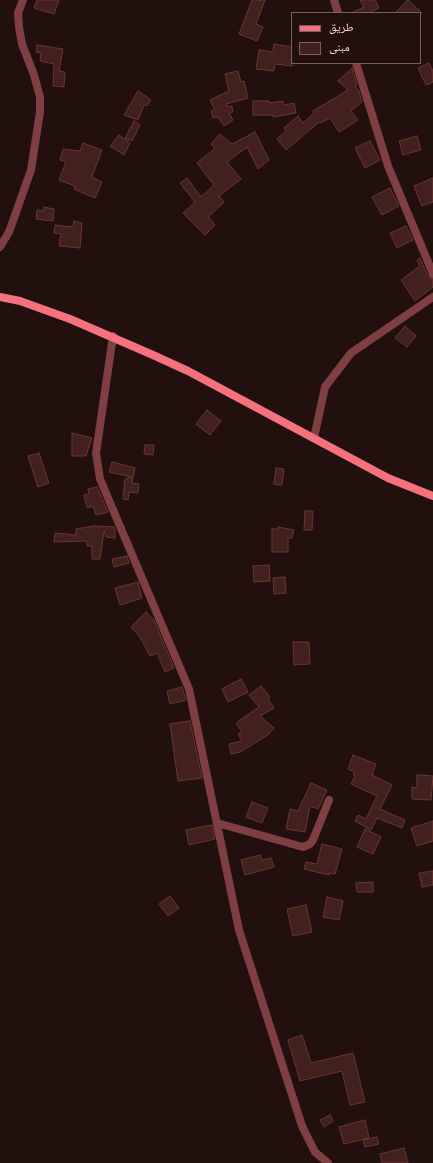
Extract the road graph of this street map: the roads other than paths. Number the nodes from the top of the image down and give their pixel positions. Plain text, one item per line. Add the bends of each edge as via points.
1 (22, 0) edge
2 (334, 0) edge
3 (338, 12) edge
4 (356, 64) edge
5 (0, 247) edge
6 (433, 274) edge
7 (0, 297) edge
8 (433, 297) edge
9 (114, 336) junction
10 (314, 438) junction
11 (433, 496) edge
12 (329, 800) dead end
13 (217, 823) junction
14 (328, 1163) edge

1 - 5 street via 18,13 19,27 22,44 38,90 40,112 31,170 9,232
2 - 3 street
4 - 6 street via 388,166
7 - 9 main road via 20,301
8 - 10 street via 351,353 325,387
9 - 10 main road via 188,371
9 - 13 street via 96,453 100,479 189,689
10 - 11 main road via 388,478
12 - 13 street via 313,840 303,847
13 - 14 street via 239,930 302,1126 315,1152

